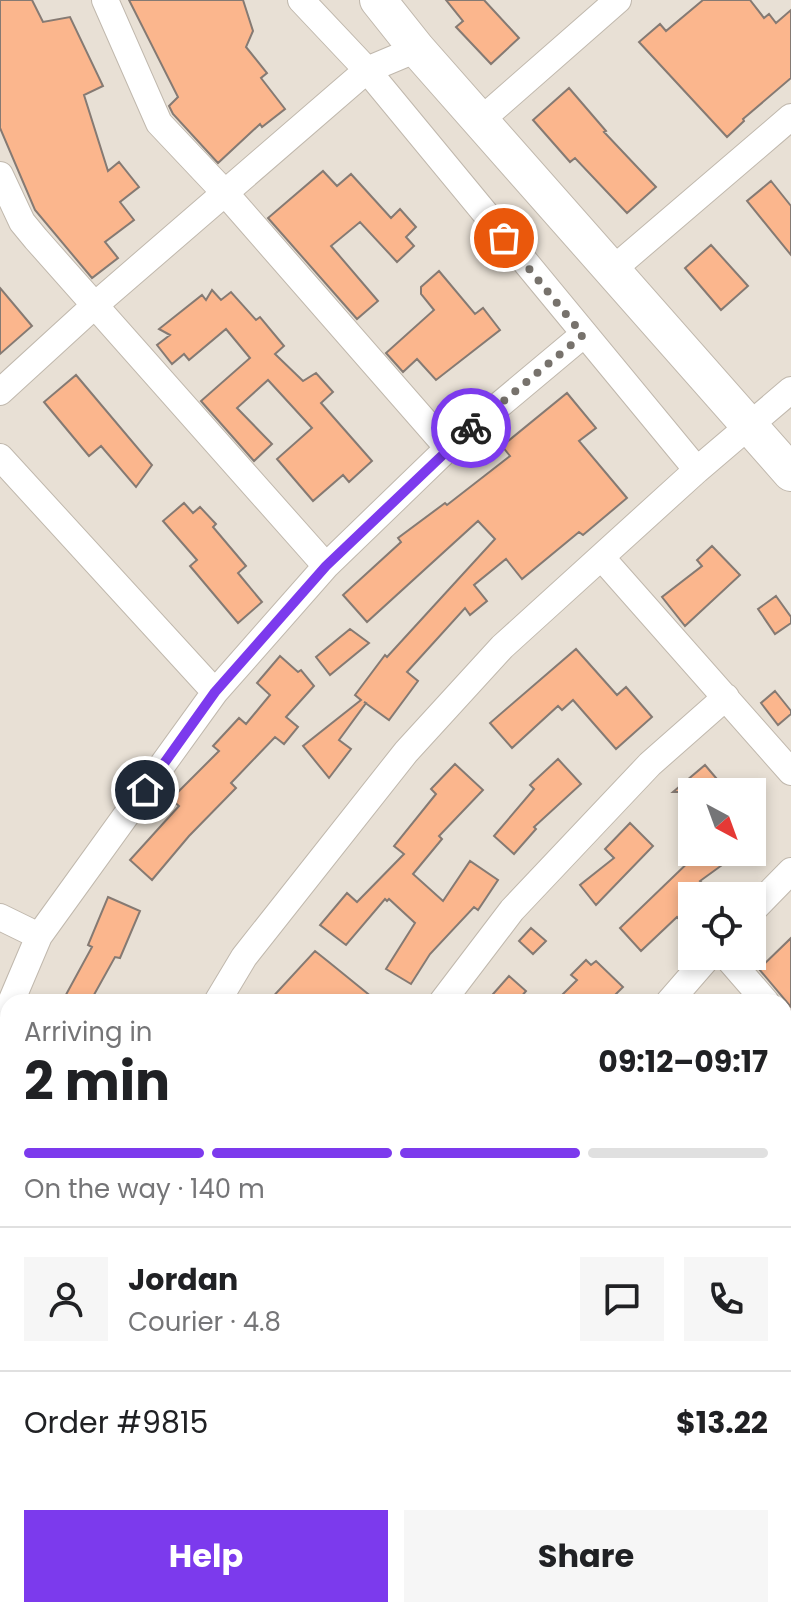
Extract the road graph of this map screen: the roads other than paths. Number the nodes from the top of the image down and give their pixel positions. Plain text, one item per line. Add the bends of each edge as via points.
1 (105, 0) edge
2 (301, 0) edge
3 (378, 0) edge
4 (618, 0) edge
5 (417, 49) junction
6 (367, 70) junction
7 (791, 117) edge
8 (481, 120) junction
9 (0, 175) edge
10 (226, 194) junction
11 (611, 271) junction
12 (94, 306) junction
13 (583, 335) junction
14 (791, 390) edge
15 (0, 392) edge
16 (750, 426) junction
17 (448, 448) junction
18 (0, 457) edge
19 (697, 470) junction
20 (791, 473) edge
21 (602, 558) junction
22 (326, 566) junction
23 (215, 692) junction
24 (726, 697) junction
25 (791, 772) edge
26 (791, 871) edge
27 (766, 897) edge
28 (0, 917) edge
29 (39, 936) junction
30 (697, 970) edge
31 (738, 970) edge
32 (14, 994) edge
33 (222, 994) edge
34 (448, 994) edge
35 (676, 994) edge
36 (759, 994) edge

1 - 10 street via 159,123
2 - 6 street
3 - 5 street
4 - 8 street
5 - 6 street
5 - 8 street
6 - 10 street
6 - 13 street
7 - 11 street
8 - 11 street
9 - 12 street via 22,222
10 - 12 street
10 - 17 street
11 - 16 street
12 - 15 street
12 - 22 street
13 - 17 street
13 - 19 street
14 - 16 street
16 - 19 street
16 - 20 street
17 - 22 street
18 - 23 street
19 - 21 street
21 - 24 street
21 - 33 street via 502,647 406,752 244,957
22 - 23 street
23 - 29 street
24 - 25 street
24 - 34 street via 650,764 512,910
26 - 27 street
28 - 29 street
29 - 32 street
30 - 35 street
31 - 36 street

